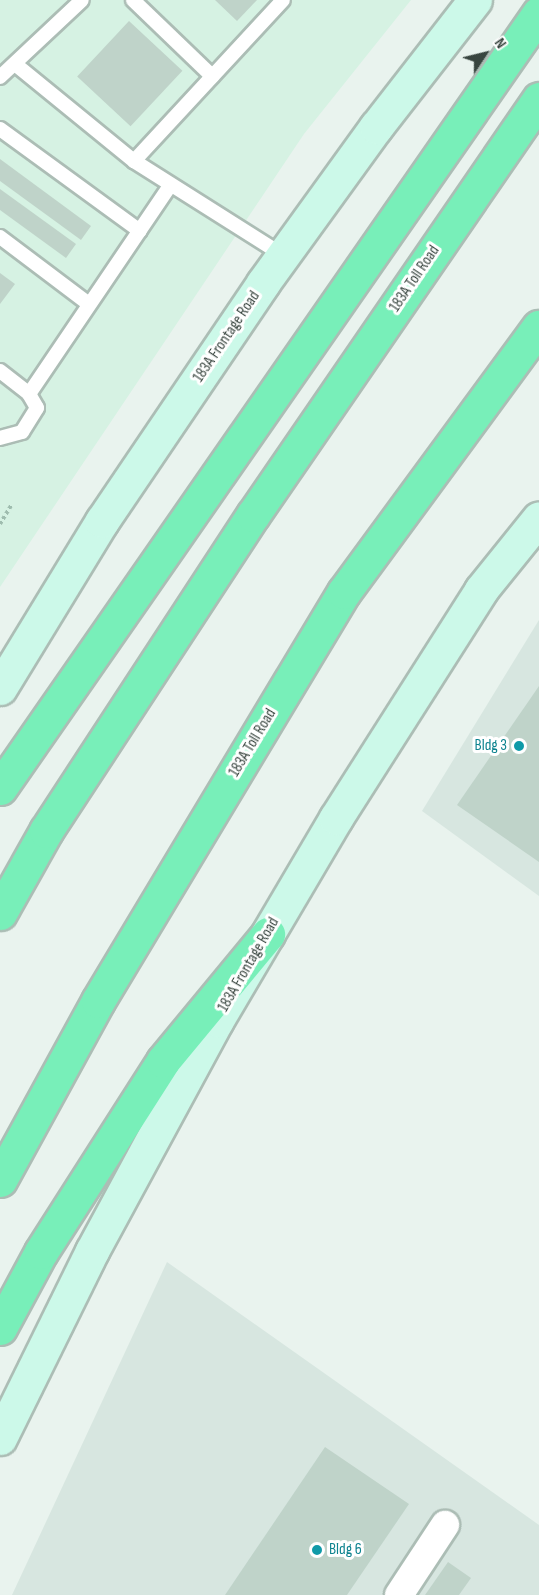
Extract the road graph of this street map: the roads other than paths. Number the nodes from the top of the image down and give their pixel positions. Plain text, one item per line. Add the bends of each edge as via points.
1 (82, 0) edge
2 (133, 0) edge
3 (283, 0) edge
4 (475, 0) edge
5 (539, 13) edge
6 (15, 64) junction
7 (0, 76) edge
8 (212, 76) junction
9 (539, 99) edge
10 (0, 129) edge
11 (134, 161) junction
12 (170, 186) junction
13 (140, 231) junction
14 (0, 237) edge
15 (284, 256) junction
16 (89, 304) junction
17 (539, 327) edge
18 (0, 372) edge
19 (29, 394) junction
20 (0, 438) edge
21 (539, 518) edge
22 (0, 688) edge
23 (0, 788) edge
24 (0, 913) edge
25 (267, 934) junction
26 (0, 1180) edge
27 (0, 1328) edge
28 (0, 1438) edge
29 (446, 1525) dead end
30 (399, 1595) edge

1 - 6 lane
2 - 8 lane
3 - 8 lane
4 - 15 main road, 183A Frontage Road
5 - 23 highway
6 - 7 lane
6 - 11 lane
8 - 11 lane
9 - 24 highway, 183A Toll Road via 253,515 46,831
10 - 13 lane
11 - 12 lane
12 - 13 lane
12 - 15 lane
13 - 16 lane
14 - 16 lane
15 - 22 main road, 183A Frontage Road via 102,521
16 - 19 lane
17 - 26 highway, 183A Toll Road via 344,592 98,1001
18 - 19 lane
19 - 20 lane via 36,415 22,432
21 - 25 main road, 183A Frontage Road via 481,590
25 - 27 highway via 163,1061 40,1252
25 - 28 main road, 183A Frontage Road via 92,1251
29 - 30 street

